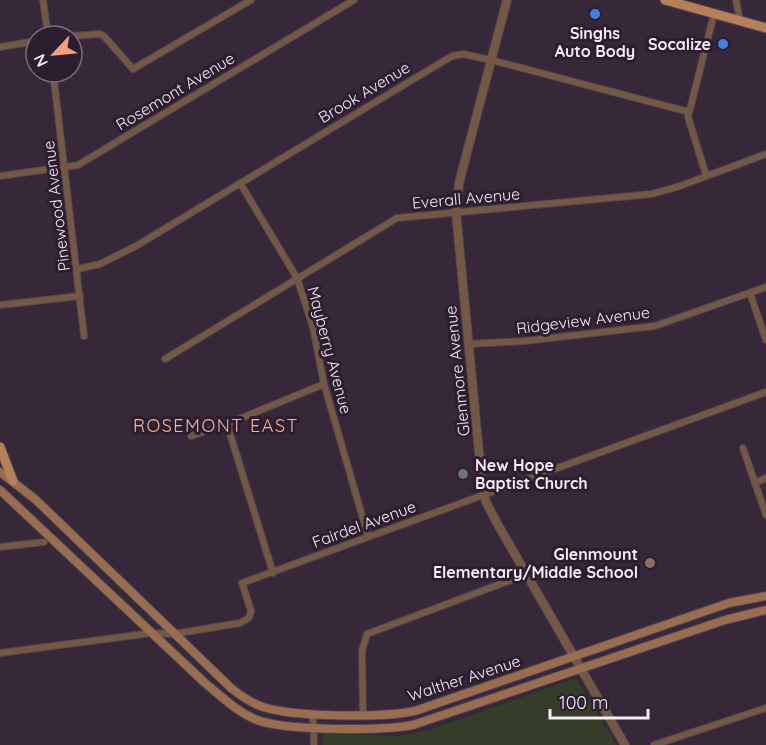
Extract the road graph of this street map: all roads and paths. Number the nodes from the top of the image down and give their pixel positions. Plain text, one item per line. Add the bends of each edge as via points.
1 (43, 0) edge
2 (251, 0) edge
3 (354, 0) edge
4 (507, 0) edge
5 (665, 0) edge
6 (736, 0) edge
7 (714, 14) junction
8 (740, 21) junction
9 (46, 24) edge
10 (766, 28) edge
11 (84, 35) edge
12 (24, 43) edge
13 (0, 47) edge
14 (491, 60) junction
15 (54, 84) edge
16 (689, 112) junction
17 (766, 154) edge
18 (65, 168) junction
19 (706, 175) junction
20 (0, 176) edge
21 (240, 183) junction
22 (456, 212) junction
23 (78, 269) junction
24 (297, 278) junction
25 (766, 287) edge
26 (750, 293) junction
27 (80, 296) junction
28 (0, 305) edge
29 (84, 336) dead end
30 (766, 340) edge
31 (469, 344) junction
32 (165, 359) dead end
33 (324, 384) junction
34 (766, 392) edge
35 (227, 424) junction
36 (190, 436) dead end
37 (0, 447) edge
38 (743, 448) dead end
39 (0, 472) edge
40 (766, 478) edge
41 (14, 480) junction
42 (755, 483) junction
43 (0, 490) edge
44 (484, 495) junction
45 (766, 515) edge
46 (368, 536) junction
47 (44, 542) dead end
48 (0, 547) edge
49 (273, 573) junction
50 (527, 574) junction
51 (766, 596) edge
52 (766, 610) edge
53 (152, 633) junction
54 (172, 634) junction
55 (0, 653) edge
56 (574, 657) junction
57 (581, 669) junction
58 (766, 708) edge
59 (309, 713) junction
60 (363, 714) junction
61 (313, 726) junction
62 (314, 745) edge
63 (625, 745) edge
64 (654, 745) edge

1 - 9 street
2 - 11 street via 133,69 104,36
3 - 18 street, Rosemont Avenue via 78,165
4 - 14 street, Glenmore Avenue
5 - 7 main road
6 - 8 street
7 - 8 main road
7 - 16 street
8 - 10 main road
12 - 13 street
14 - 16 street, Brook Avenue
14 - 21 street, Brook Avenue via 463,54 452,56
14 - 22 street, Glenmore Avenue via 459,183
15 - 18 street, Pinewood Avenue
16 - 19 street via 689,127
17 - 19 street, Everall Avenue
18 - 20 street, Rosemont Avenue
18 - 23 street, Pinewood Avenue
19 - 22 street, Everall Avenue via 652,194
21 - 23 street, Brook Avenue via 113,258
21 - 24 street, Mayberry Avenue
22 - 24 street, Everall Avenue via 397,218
22 - 31 street, Glenmore Avenue
23 - 27 street, Pinewood Avenue
24 - 32 street, Everall Avenue
24 - 33 street, Mayberry Avenue via 313,327
25 - 26 street, Ridgeview Avenue
26 - 30 street
26 - 31 street, Ridgeview Avenue via 656,326
27 - 28 street
27 - 29 street, Pinewood Avenue
31 - 44 street, Glenmore Avenue
33 - 35 street
33 - 46 street, Mayberry Avenue
34 - 44 street, Fairdel Avenue
35 - 36 street
35 - 49 street
37 - 41 main road
38 - 42 street
39 - 41 main road, Walther Avenue
40 - 42 street
41 - 54 main road, Walther Avenue
42 - 45 street
43 - 53 main road, Walther Avenue
44 - 46 street, Fairdel Avenue
44 - 50 street, Glenmore Avenue
46 - 49 street, Fairdel Avenue
47 - 48 street
49 - 54 street, Fairdel Avenue via 242,583 251,611 249,618 240,623
50 - 56 street, Glenmore Avenue
50 - 60 street via 365,636
51 - 56 main road, Walther Avenue via 729,603
52 - 57 main road, Walther Avenue
53 - 54 street, Fairdel Avenue
53 - 55 street, Fairdel Avenue
53 - 61 main road, Walther Avenue via 249,717 271,724
54 - 59 main road, Walther Avenue via 243,697 266,708
56 - 57 street, Glenmore Avenue
56 - 60 main road, Walther Avenue via 425,708 390,715
57 - 61 main road, Walther Avenue via 413,725 379,729
57 - 63 street, Glenmore Avenue
58 - 64 street
59 - 60 main road, Walther Avenue
59 - 61 street
61 - 62 street

